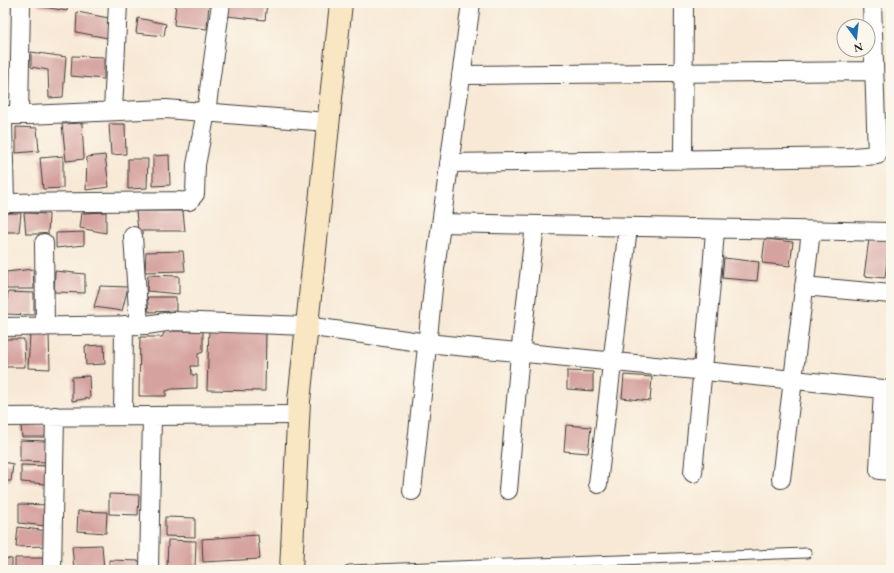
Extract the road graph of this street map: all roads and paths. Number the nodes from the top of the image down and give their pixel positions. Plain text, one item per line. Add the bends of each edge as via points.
1 (21, 3) edge
2 (118, 3) edge
3 (221, 3) edge
4 (341, 3) edge
5 (471, 3) edge
6 (684, 3) edge
7 (872, 3) edge
8 (874, 71) junction
9 (683, 73) junction
10 (461, 75) junction
11 (113, 111) junction
12 (206, 112) junction
13 (11, 114) edge
14 (3, 122) edge
15 (327, 122) junction
16 (884, 157) edge
17 (683, 160) junction
18 (449, 163) junction
19 (4, 203) edge
20 (441, 223) junction
21 (535, 225) junction
22 (628, 227) junction
23 (715, 229) junction
24 (811, 231) junction
25 (891, 232) edge
26 (133, 236) dead end
27 (44, 244) dead end
28 (804, 286) junction
29 (891, 294) edge
30 (132, 325) junction
31 (306, 326) junction
32 (3, 327) edge
33 (45, 327) junction
34 (427, 343) junction
35 (521, 353) junction
36 (612, 362) junction
37 (701, 371) junction
38 (793, 380) junction
39 (887, 389) edge
40 (298, 415) junction
41 (55, 416) junction
42 (122, 416) junction
43 (152, 416) junction
44 (3, 417) edge
45 (891, 471) edge
46 (693, 473) dead end
47 (781, 479) dead end
48 (598, 484) dead end
49 (508, 490) dead end
50 (412, 491) dead end
51 (807, 553) dead end
52 (52, 570) edge
53 (149, 570) edge
54 (291, 570) edge
55 (349, 570) edge

1 - 13 street
2 - 11 street
3 - 12 street
4 - 15 street
5 - 10 street
6 - 9 street
7 - 8 street
8 - 9 street
8 - 16 street
9 - 10 street
9 - 17 street
10 - 18 street
11 - 12 street via 166,109
11 - 13 street
12 - 15 street
12 - 19 street via 196,165 195,194 189,201
14 - 19 street
15 - 31 street
16 - 17 street
17 - 18 street
18 - 20 street
20 - 21 street
20 - 34 street
21 - 22 street
21 - 35 street
22 - 23 street
22 - 36 street
23 - 24 street
23 - 37 street via 712,290
24 - 25 street
24 - 28 street
26 - 30 street
27 - 33 street
28 - 29 street
28 - 38 street
30 - 31 street via 173,321
30 - 33 street
30 - 42 street
31 - 34 street
31 - 40 street
32 - 33 street
34 - 35 street
34 - 50 street
35 - 36 street
35 - 49 street
36 - 37 street
36 - 48 street
37 - 38 street
37 - 46 street
38 - 39 street
38 - 47 street
39 - 45 street via 879,470
40 - 43 street
40 - 54 street
41 - 42 street
41 - 44 street
41 - 52 street
42 - 43 street
43 - 53 street
51 - 55 lane

